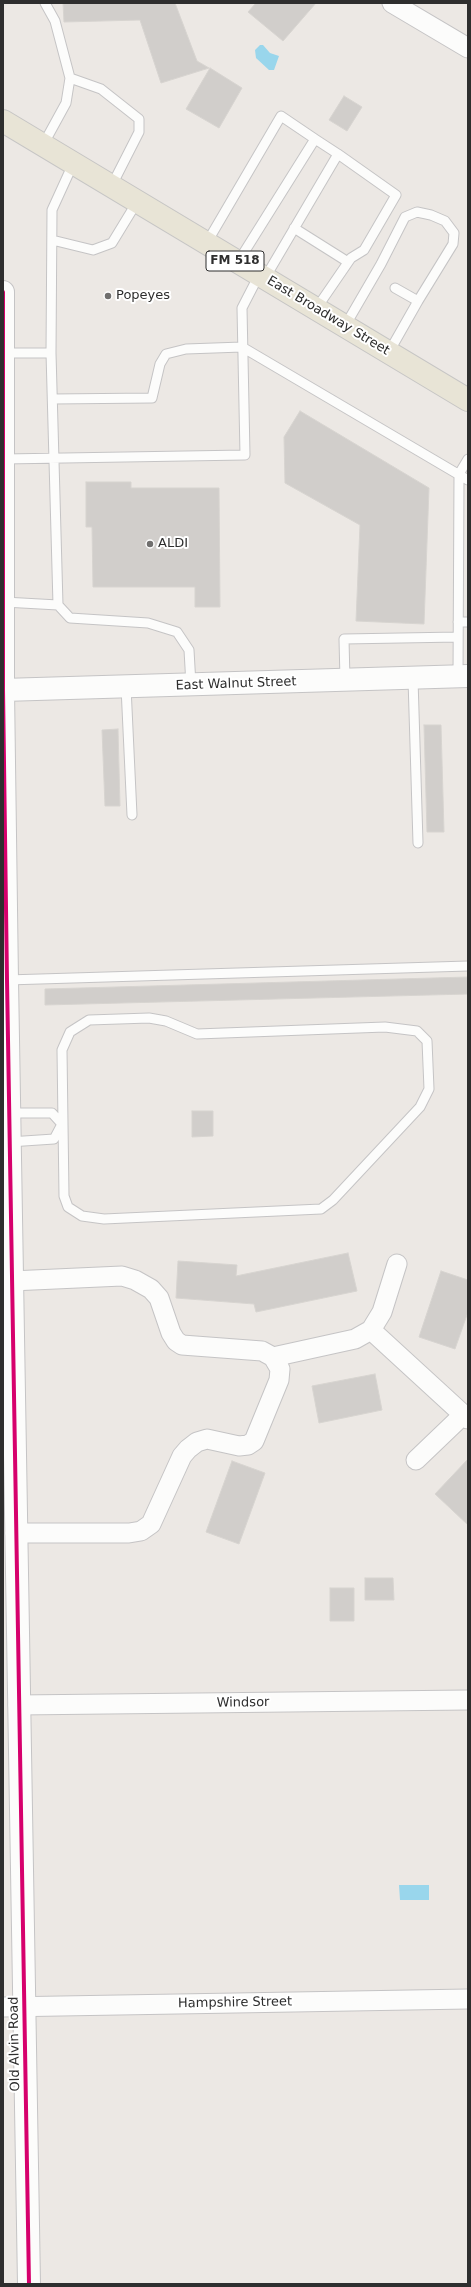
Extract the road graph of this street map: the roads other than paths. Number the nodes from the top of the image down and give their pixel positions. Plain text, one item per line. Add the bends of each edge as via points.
1 (45, 3) edge
2 (392, 3) edge
3 (468, 48) edge
4 (70, 78) junction
5 (3, 121) edge
6 (316, 139) junction
7 (43, 145) junction
8 (338, 154) junction
9 (73, 164) junction
10 (111, 187) junction
11 (137, 202) junction
12 (294, 228) junction
13 (52, 240) junction
14 (206, 244) junction
15 (238, 262) junction
16 (348, 262) junction
17 (262, 277) junction
18 (395, 288) dead end
19 (3, 292) edge
20 (418, 301) junction
21 (316, 309) junction
22 (345, 326) junction
23 (242, 346) junction
24 (4, 352) edge
25 (389, 352) junction
26 (51, 353) junction
27 (3, 395) edge
28 (52, 399) junction
29 (468, 400) edge
30 (4, 458) edge
31 (53, 458) junction
32 (468, 460) edge
33 (459, 474) junction
34 (468, 480) edge
35 (4, 602) edge
36 (58, 605) junction
37 (458, 622) junction
38 (468, 622) edge
39 (458, 637) junction
40 (463, 677) edge
41 (413, 679) junction
42 (345, 681) junction
43 (191, 685) junction
44 (126, 688) junction
45 (3, 690) edge
46 (132, 815) dead end
47 (418, 843) dead end
48 (5, 928) edge
49 (468, 966) edge
50 (7, 980) junction
51 (5, 1017) edge
52 (9, 1113) junction
53 (62, 1124) junction
54 (9, 1142) junction
55 (397, 1264) dead end
56 (11, 1281) junction
57 (371, 1330) junction
58 (273, 1357) junction
59 (466, 1417) edge
60 (416, 1460) dead end
61 (15, 1533) junction
62 (468, 1700) edge
63 (18, 1705) junction
64 (468, 1999) edge
65 (24, 2006) junction
66 (3, 2007) edge
67 (29, 2284) edge

1 - 4 lane via 55,21
2 - 3 street
4 - 7 lane via 66,103
4 - 10 lane via 101,89 139,119 139,132
5 - 7 main road, East Broadway Street / FM 518
6 - 8 lane
6 - 14 lane via 281,116
6 - 15 lane
7 - 9 main road, East Broadway Street / FM 518
8 - 12 lane
8 - 16 lane via 396,195 364,250
9 - 10 main road, East Broadway Street / FM 518
9 - 13 lane via 52,210
10 - 11 main road, East Broadway Street / FM 518
11 - 13 lane via 112,243 93,250
11 - 14 main road, East Broadway Street / FM 518
12 - 16 lane
12 - 17 lane
13 - 26 lane
14 - 15 main road, East Broadway Street / FM 518
15 - 17 main road, East Broadway Street / FM 518
16 - 21 lane
17 - 21 main road, East Broadway Street / FM 518
17 - 23 lane via 242,308
18 - 20 lane
19 - 24 street, Old Alvin Road
20 - 22 lane via 453,244 454,233 445,222 431,214 417,212 405,217
20 - 25 lane
21 - 22 main road, East Broadway Street / FM 518
22 - 25 main road, East Broadway Street / FM 518
23 - 28 lane via 186,349 166,354 160,364 152,398
23 - 31 lane via 245,455
23 - 33 lane
24 - 26 lane
24 - 27 street, Old Alvin Road
25 - 29 main road, East Broadway Street / FM 518
26 - 28 lane
27 - 30 street, Old Alvin Road
28 - 31 lane
30 - 31 lane
30 - 35 street, Old Alvin Road
31 - 36 lane
32 - 33 lane
33 - 34 lane
33 - 37 lane
35 - 36 lane
35 - 45 street, Old Alvin Road
36 - 43 lane via 70,618 148,623 177,632 189,650
37 - 38 lane
37 - 39 lane
39 - 40 lane
39 - 42 lane via 344,638
40 - 41 street, East Walnut Street
41 - 42 street, East Walnut Street
41 - 47 lane
42 - 43 street, East Walnut Street
43 - 44 street, East Walnut Street
44 - 45 street, East Walnut Street
44 - 46 lane
45 - 48 street, Old Alvin Road
48 - 50 street, Old Alvin Road
49 - 50 lane
50 - 51 street, Old Alvin Road
51 - 52 street, Old Alvin Road
52 - 53 lane via 52,1113
52 - 54 street, Old Alvin Road
53 - 53 lane via 64,1196 68,1207 82,1216 104,1219 321,1209 333,1200 420,1107 429,1089 427,1041 417,1031 385,1027 197,1034 166,1021 149,1018 89,1020 70,1032 62,1050
53 - 54 lane via 54,1139
54 - 56 street, Old Alvin Road
55 - 57 street via 382,1312
56 - 58 street via 122,1276 151,1289 159,1298 171,1333 182,1345 262,1351
56 - 61 street, Old Alvin Road
57 - 58 street via 355,1339
57 - 59 street
58 - 61 street via 280,1369 278,1380 254,1441 239,1446 207,1438 188,1449 182,1456 151,1524 141,1531
59 - 60 street
61 - 63 street, Old Alvin Road
62 - 63 street, Windsor
63 - 65 street, Old Alvin Road
64 - 65 street, Hampshire Street
65 - 66 street, Hampshire Street
65 - 67 street, Old Alvin Road

